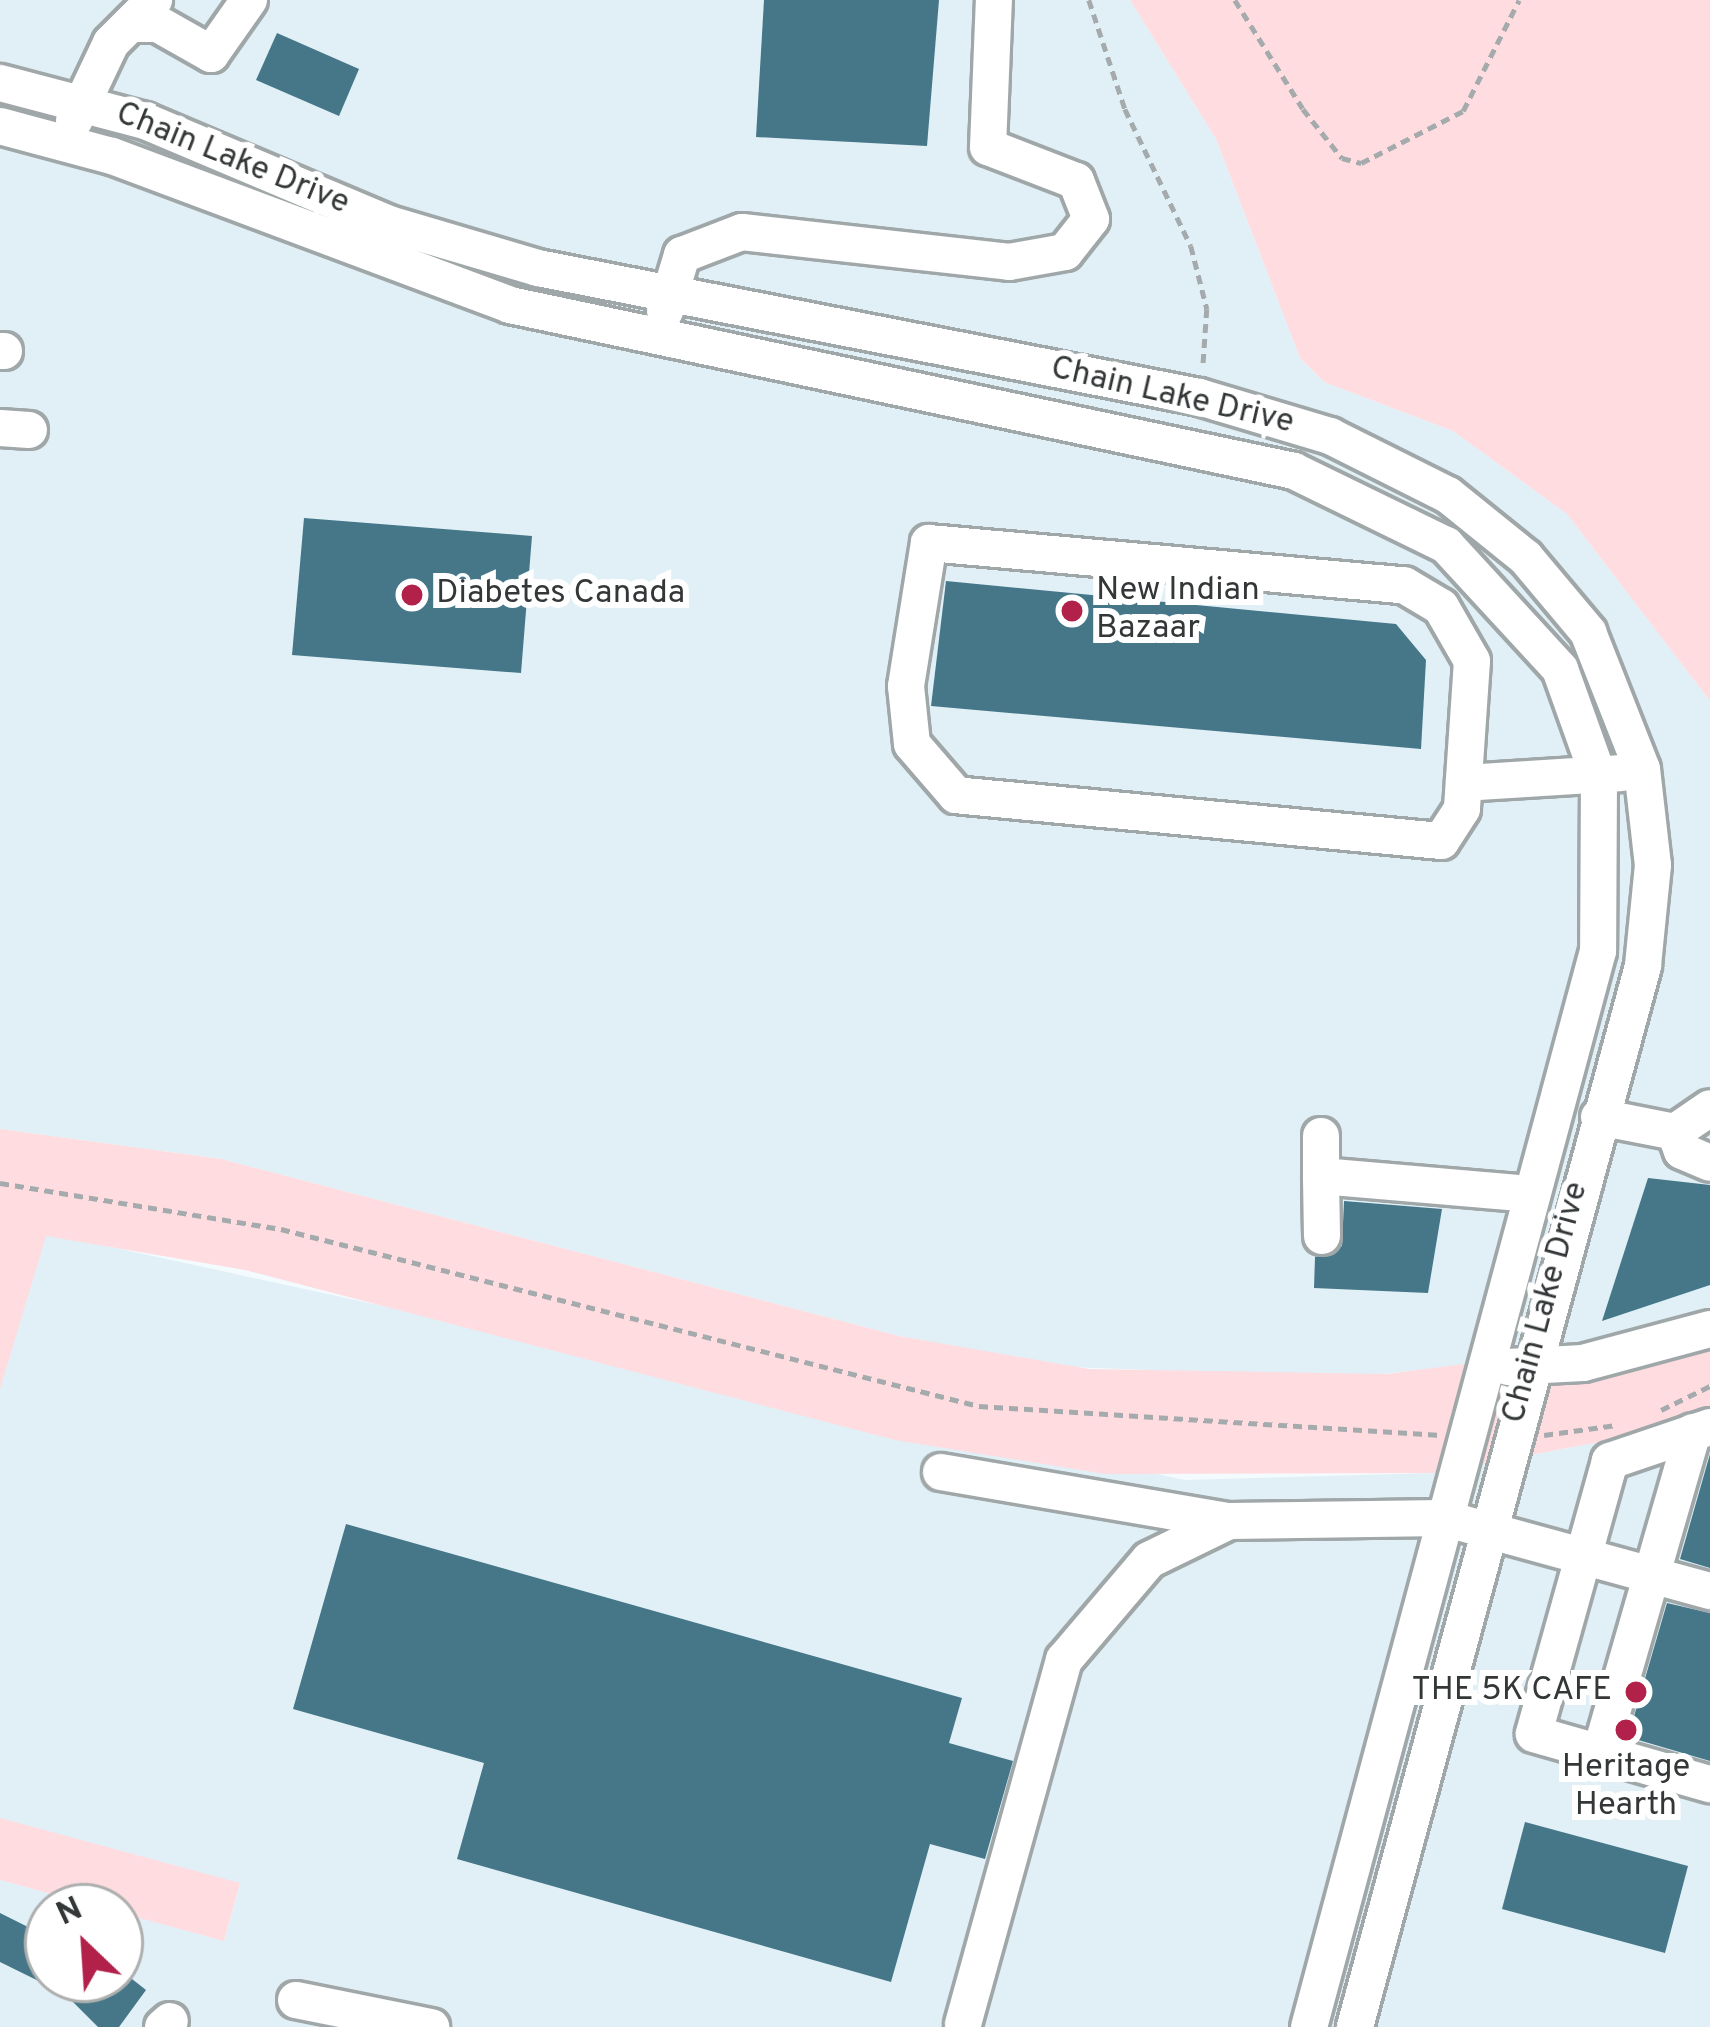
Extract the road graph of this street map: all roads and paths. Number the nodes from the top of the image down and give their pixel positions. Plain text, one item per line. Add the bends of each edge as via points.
1 (249, 0) edge
2 (994, 0) edge
3 (1089, 0) edge
4 (1235, 0) edge
5 (1520, 0) edge
6 (142, 12) edge
7 (0, 83) edge
8 (81, 100) junction
9 (0, 126) edge
10 (67, 142) junction
11 (673, 292) junction
12 (654, 336) junction
13 (1199, 397) junction
14 (1642, 769) junction
15 (1598, 778) junction
16 (1464, 783) junction
17 (1710, 1108) edge
18 (1599, 1117) junction
19 (1675, 1132) junction
20 (1321, 1136) dead end
21 (1710, 1163) edge
22 (1321, 1176) junction
23 (0, 1183) edge
24 (1532, 1194) junction
25 (1322, 1236) dead end
26 (1517, 1248) junction
27 (1558, 1254) junction
28 (1710, 1329) edge
29 (1486, 1366) junction
30 (1529, 1369) junction
31 (1710, 1386) edge
32 (1646, 1415) dead end
33 (1630, 1420) dead end
34 (1701, 1430) edge
35 (1465, 1436) junction
36 (1510, 1438) junction
37 (940, 1472) dead end
38 (1443, 1518) junction
39 (1229, 1521) junction
40 (1485, 1533) junction
41 (1582, 1560) junction
42 (1655, 1576) junction
43 (1710, 1591) edge
44 (1600, 1754) junction
45 (1710, 1784) edge
46 (296, 2000) dead end
47 (963, 2024) dead end
48 (431, 2027) edge
49 (1309, 2027) edge
50 (1355, 2027) edge

1 - 6 street via 211,54
2 - 11 street via 988,147 1076,181 1091,219 1065,252 1009,262 742,232 682,255
3 - 13 path via 1125,109 1191,246 1207,309
4 - 5 path via 1304,109 1342,158 1361,163 1463,111
6 - 8 street
7 - 8 street, Chain Lake Drive
8 - 10 street
8 - 11 street, Chain Lake Drive via 436,241
9 - 10 street, Chain Lake Drive
10 - 12 street, Chain Lake Drive via 392,269
11 - 12 street
11 - 13 street, Chain Lake Drive
12 - 15 street, Chain Lake Drive via 1239,456 1348,491 1446,545 1526,622 1560,669
13 - 14 street, Chain Lake Drive via 1330,436 1448,496 1526,558 1588,632
14 - 15 street
14 - 18 street, Chain Lake Drive via 1650,919
15 - 16 street
15 - 24 street, Chain Lake Drive via 1598,951
16 - 16 street via 1441,841 956,795 925,764 910,724 929,543 1403,585 1441,607 1472,661
17 - 19 street
18 - 19 street
18 - 27 street, Chain Lake Drive
19 - 21 street via 1682,1150
20 - 22 street
22 - 24 street
22 - 25 street
23 - 35 path via 280,1229 979,1406
24 - 26 street, Chain Lake Drive
26 - 27 street
26 - 29 street, Chain Lake Drive
27 - 30 street, Chain Lake Drive
28 - 30 street
29 - 30 street
29 - 35 street, Chain Lake Drive
30 - 36 street, Chain Lake Drive
31 - 32 path
33 - 36 path
34 - 41 street via 1610,1461
34 - 42 street
35 - 38 street, Chain Lake Drive
36 - 40 street, Chain Lake Drive
37 - 39 street
38 - 39 street
38 - 40 street
38 - 49 street, Chain Lake Drive via 1402,1709
39 - 47 street via 1149,1561 1064,1660
40 - 41 street
40 - 50 street, Chain Lake Drive
41 - 42 street
41 - 44 street via 1534,1734
42 - 43 street
42 - 44 street
44 - 45 street
46 - 48 street

